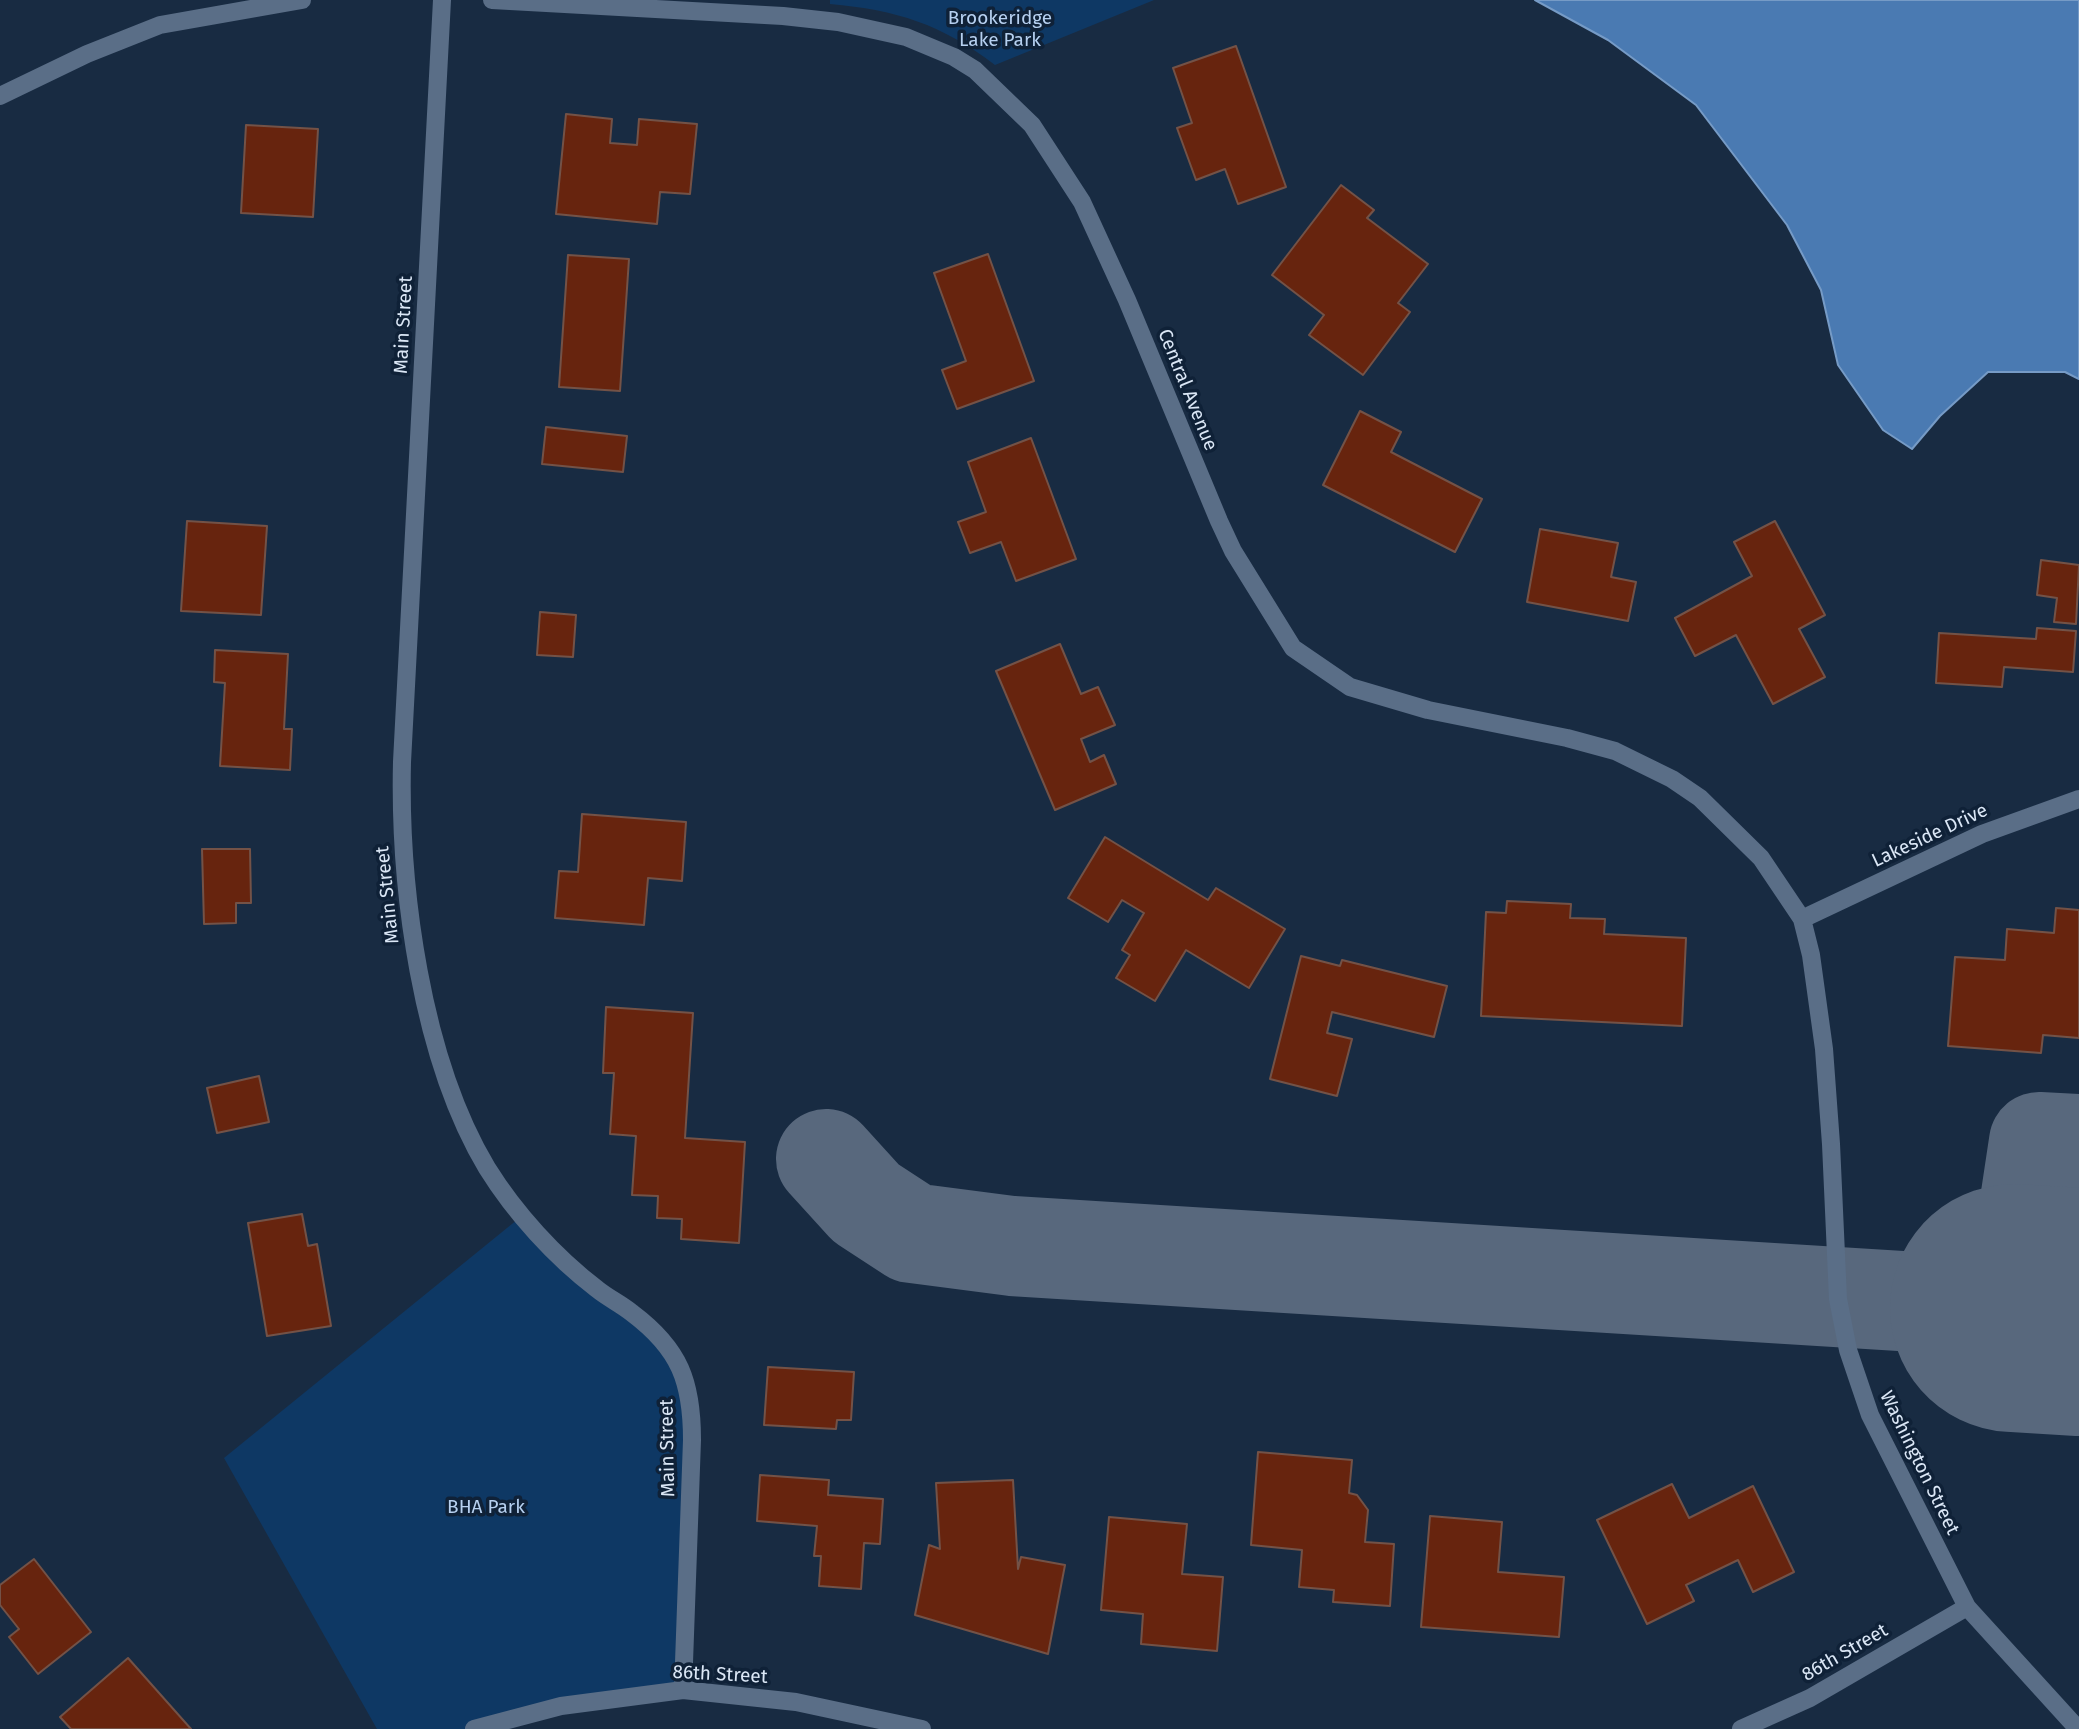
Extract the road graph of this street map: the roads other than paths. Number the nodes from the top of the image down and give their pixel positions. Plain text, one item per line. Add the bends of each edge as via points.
1 (302, 0) edge
2 (442, 0) edge
3 (492, 0) edge
4 (0, 96) edge
5 (2079, 799) edge
6 (1802, 919) junction
7 (1967, 1607) junction
8 (683, 1690) junction
9 (474, 1729) edge
10 (922, 1729) edge
11 (1741, 1729) edge
12 (2078, 1729) edge

1 - 4 street via 160,26
2 - 8 street, Main Street via 402,762 408,904 438,1045 467,1131 488,1170 566,1263 663,1339 682,1371 692,1402
3 - 6 street, Central Avenue via 838,22 906,37 975,70 1031,125 1082,202 1224,531 1293,648 1350,687 1428,710 1615,751 1672,779 1700,798 1761,858
5 - 6 street, Lakeside Drive via 1982,834
6 - 7 street, Washington Street via 1824,1049 1838,1299 1848,1350 1870,1415
7 - 11 street, 86th Street via 1810,1698
7 - 12 street, Washington Street
8 - 9 street, 86th Street via 561,1706
8 - 10 street, 86th Street via 796,1702

